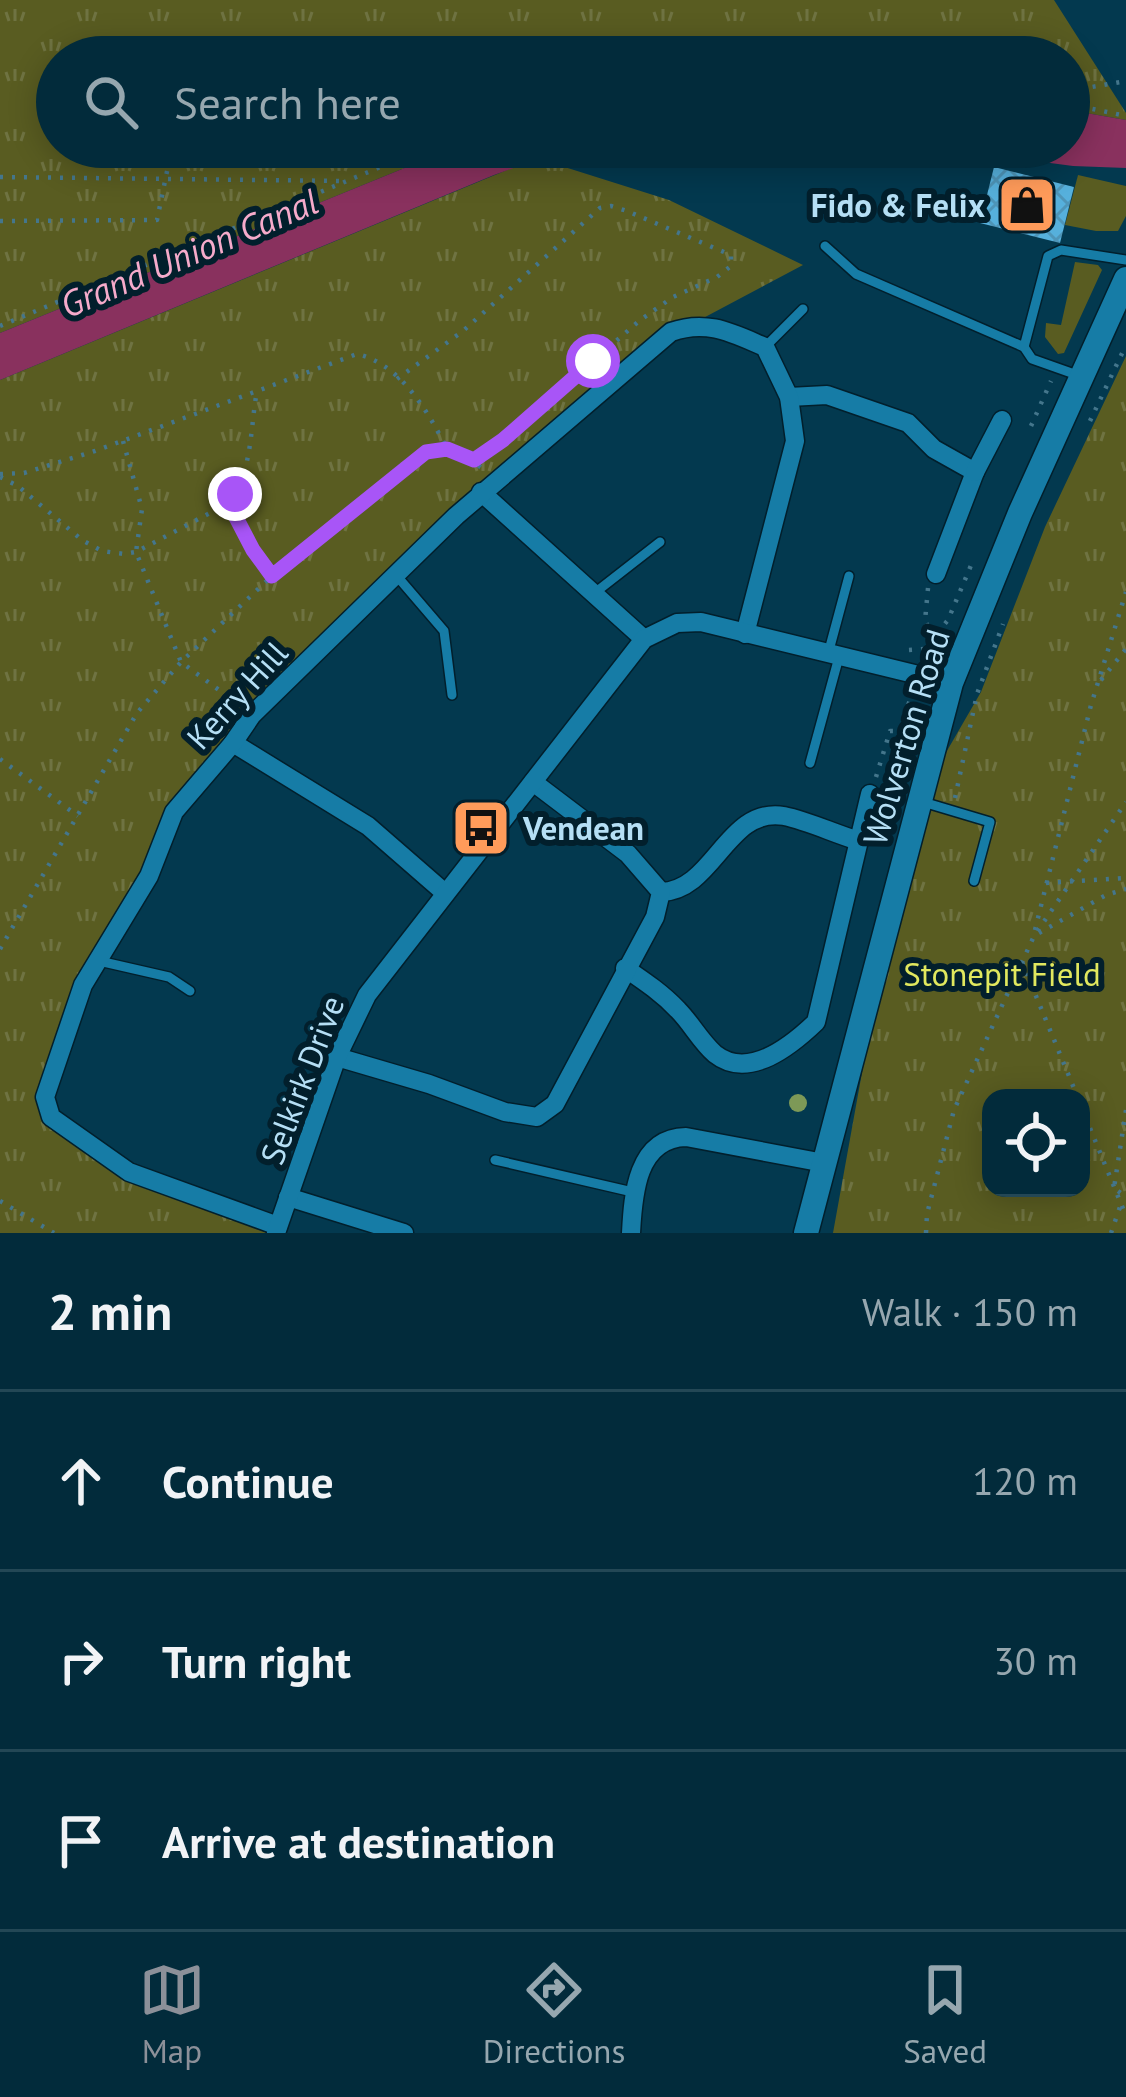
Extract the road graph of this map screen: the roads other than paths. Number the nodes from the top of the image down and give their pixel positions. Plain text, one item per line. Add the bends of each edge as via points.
1 (825, 246) dead end
2 (1126, 260) edge
3 (1126, 279) edge
4 (802, 309) dead end
5 (765, 346) junction
6 (1024, 347) junction
7 (1081, 376) junction
8 (789, 398) junction
9 (1002, 420) dead end
10 (975, 472) junction
11 (489, 487) junction
12 (660, 542) dead end
13 (396, 574) junction
14 (936, 574) road end
15 (849, 576) dead end
16 (592, 595) junction
17 (745, 634) junction
18 (644, 639) junction
19 (834, 655) junction
20 (951, 683) junction
21 (452, 695) dead end
22 (233, 743) junction
23 (810, 763) dead end
24 (533, 782) junction
25 (870, 794) road end
26 (918, 801) junction
27 (856, 840) junction
28 (974, 881) dead end
29 (661, 892) junction
30 (445, 893) junction
31 (99, 961) junction
32 (625, 968) junction
33 (190, 991) dead end
34 (337, 1057) junction
35 (496, 1160) dead end
36 (824, 1162) junction
37 (637, 1193) junction
38 (289, 1197) junction
39 (277, 1230) edge
40 (404, 1233) edge
41 (631, 1233) edge
42 (806, 1233) edge

1 - 6 lane via 856,274
2 - 6 lane via 1061,250 1048,256
3 - 7 street, Wolverton Road
4 - 5 lane
5 - 8 street
5 - 11 street, Kerry Hill via 713,326 671,332
6 - 7 lane via 1032,359
7 - 20 street, Wolverton Road
8 - 10 street via 827,395 908,423
8 - 17 street via 795,441
9 - 10 street
10 - 14 street
11 - 13 street, Kerry Hill
11 - 16 street
12 - 16 lane
13 - 21 lane via 444,631
13 - 22 street, Kerry Hill
15 - 19 lane
16 - 18 street
17 - 18 street via 677,623
17 - 19 street
18 - 24 street, Selkirk Drive
19 - 20 street
19 - 23 lane
20 - 26 street, Wolverton Road
22 - 30 street via 368,826
22 - 31 street, Kerry Hill via 174,812 149,876
24 - 29 street via 628,854
24 - 30 street, Selkirk Drive
25 - 27 street
26 - 28 lane via 990,822
26 - 36 street, Wolverton Road
27 - 29 street via 781,815 762,818 742,828 692,884
27 - 32 street via 816,1022 793,1044 731,1064
29 - 32 street
30 - 34 street, Selkirk Drive via 367,995
31 - 33 lane via 169,977
31 - 39 street, Kerry Hill via 83,985 45,1097 51,1117 128,1172
32 - 34 street via 555,1104 537,1117
34 - 38 street, Selkirk Drive
35 - 37 lane
36 - 37 street via 677,1137 652,1149
36 - 42 street, Wolverton Road
37 - 41 street
38 - 39 street, Selkirk Drive
38 - 40 street

